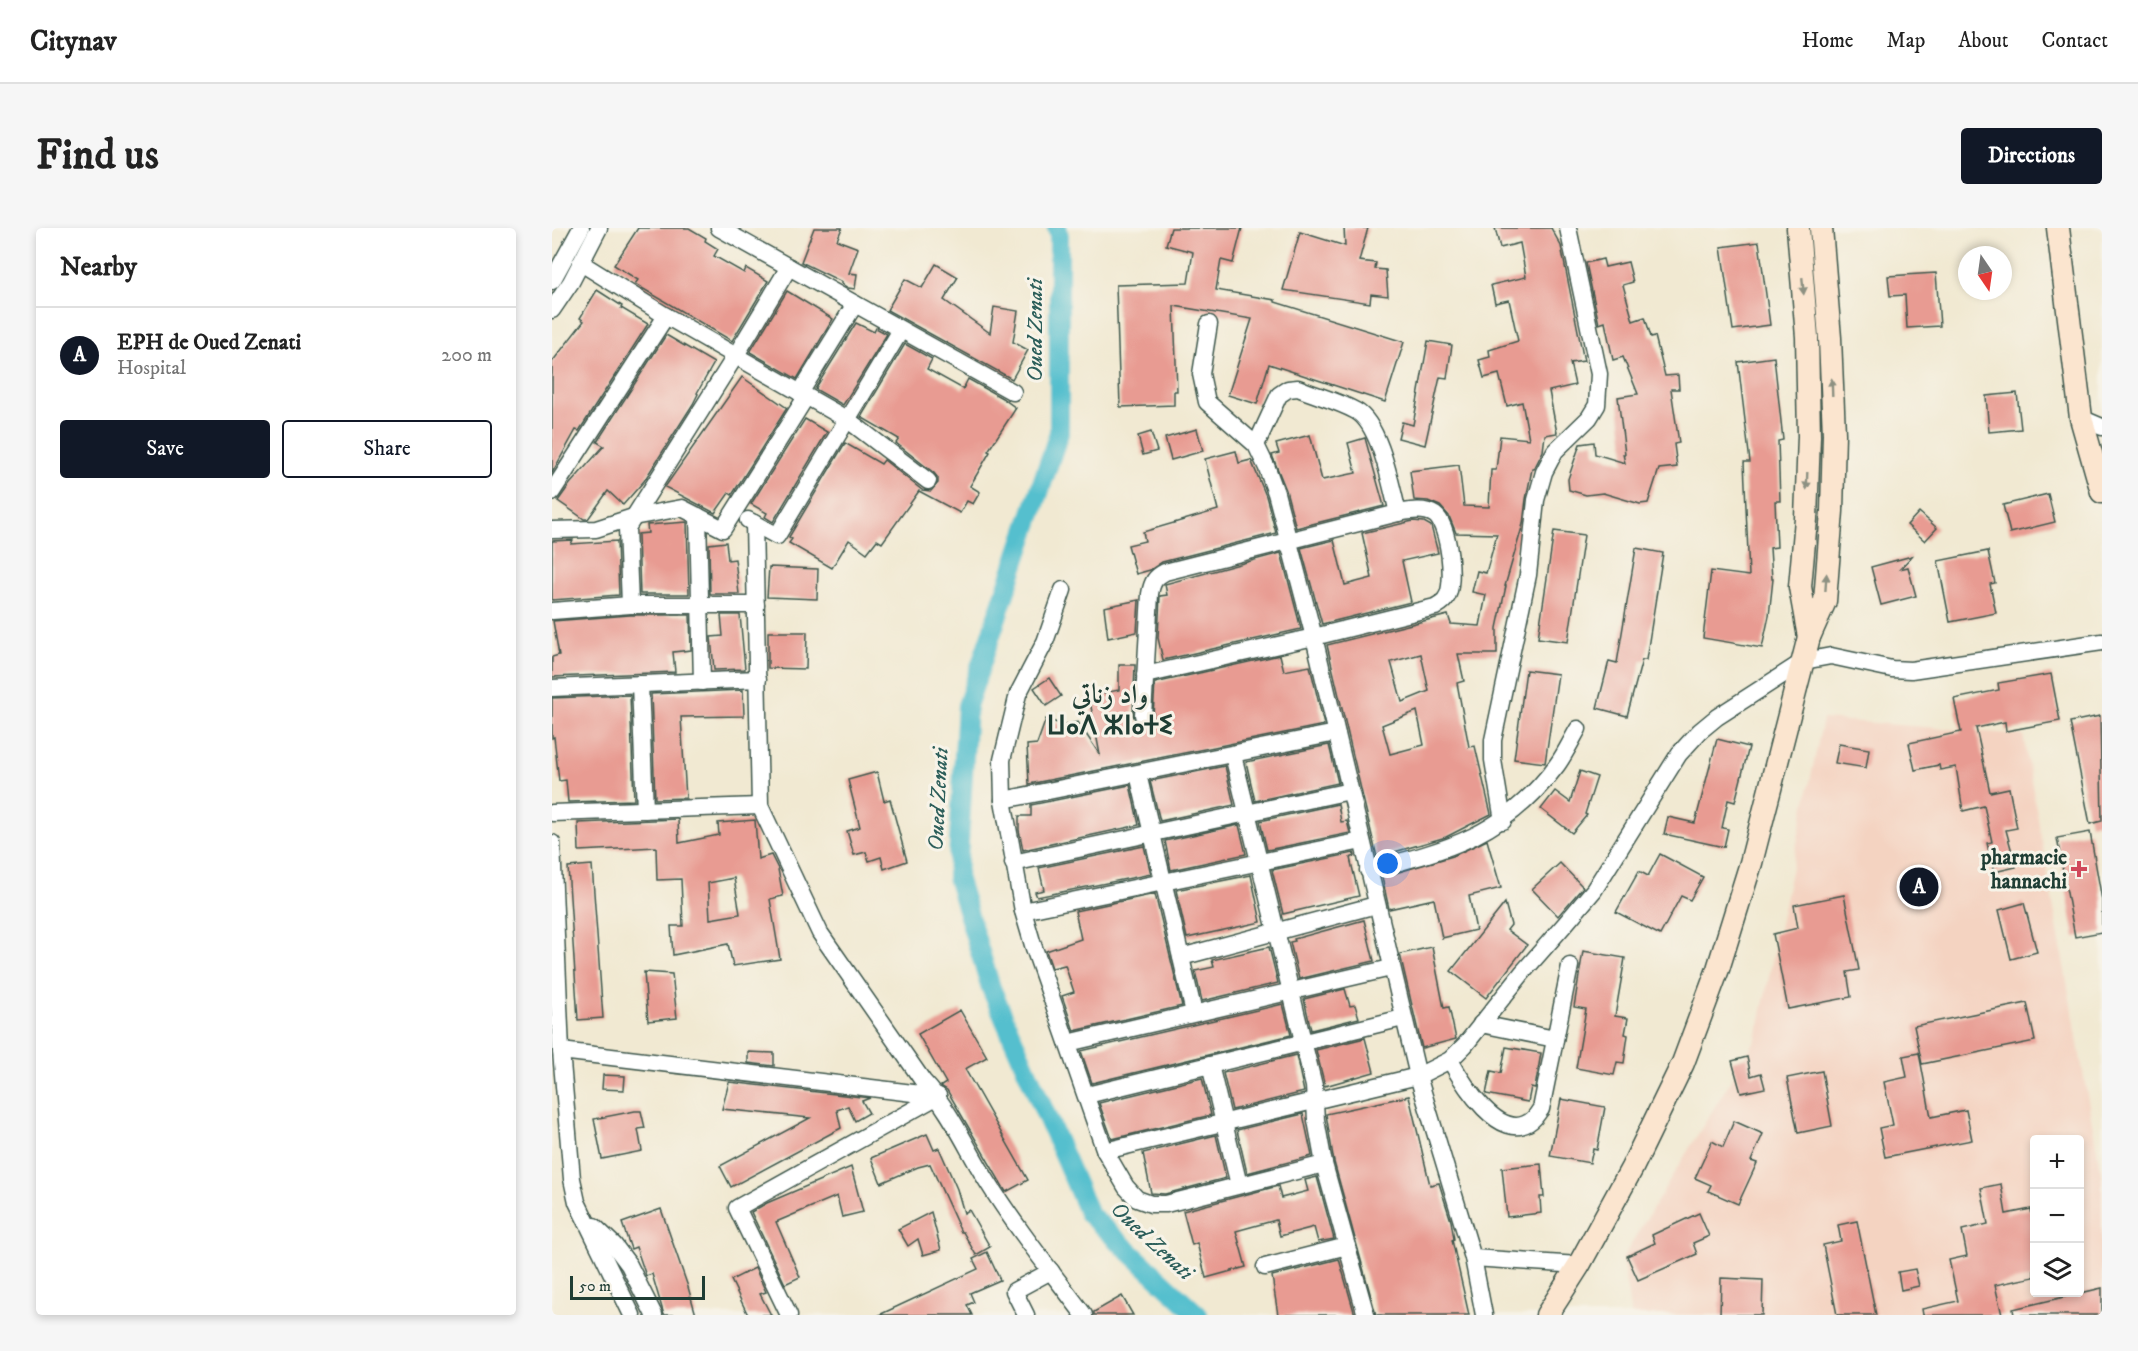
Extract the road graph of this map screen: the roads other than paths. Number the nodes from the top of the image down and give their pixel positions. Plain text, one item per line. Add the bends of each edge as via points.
1 (581, 228) edge
2 (599, 228) edge
3 (719, 228) edge
4 (1568, 228) edge
5 (1798, 228) edge
6 (1821, 228) edge
7 (2058, 228) edge
8 (581, 263) junction
9 (789, 267) junction
10 (552, 281) edge
11 (855, 304) junction
12 (552, 310) edge
13 (666, 316) junction
14 (1209, 324) dead end
15 (901, 330) junction
16 (736, 355) junction
17 (1013, 392) dead end
18 (803, 395) junction
19 (2081, 418) junction
20 (848, 420) junction
21 (2102, 427) edge
22 (1256, 445) junction
23 (928, 481) dead end
24 (552, 492) edge
25 (2102, 492) edge
26 (734, 512) junction
27 (1398, 513) junction
28 (698, 516) junction
29 (633, 518) junction
30 (754, 523) junction
31 (552, 530) edge
32 (1289, 540) junction
33 (1063, 590) dead end
34 (630, 605) junction
35 (699, 605) junction
36 (756, 605) junction
37 (552, 611) edge
38 (1314, 637) junction
39 (1809, 637) junction
40 (2102, 642) edge
41 (1804, 661) junction
42 (1145, 675) junction
43 (758, 679) junction
44 (702, 682) junction
45 (640, 684) junction
46 (552, 688) edge
47 (1143, 715) dead end
48 (1578, 729) dead end
49 (1336, 733) junction
50 (1233, 755) junction
51 (1138, 774) junction
52 (1350, 791) junction
53 (1003, 800) junction
54 (760, 806) junction
55 (645, 810) junction
56 (552, 813) edge
57 (1247, 813) junction
58 (1503, 821) junction
59 (1152, 833) junction
60 (1362, 841) junction
61 (552, 843) edge
62 (1259, 862) junction
63 (1013, 863) junction
64 (1368, 870) junction
65 (1163, 882) junction
66 (1376, 905) junction
67 (1023, 911) junction
68 (1276, 932) junction
69 (1181, 957) junction
70 (1570, 966) dead end
71 (1391, 968) junction
72 (1291, 991) junction
73 (1194, 1013) junction
74 (1403, 1018) junction
75 (1481, 1024) junction
76 (1556, 1039) junction
77 (1303, 1042) junction
78 (1068, 1043) junction
79 (561, 1051) junction
80 (1450, 1060) junction
81 (1210, 1065) junction
82 (1418, 1076) junction
83 (1087, 1095) junction
84 (938, 1096) junction
85 (1316, 1101) junction
86 (1224, 1123) junction
87 (1105, 1151) junction
88 (1324, 1164) junction
89 (1239, 1185) junction
90 (584, 1217) junction
91 (1347, 1246) junction
92 (1473, 1258) junction
93 (1579, 1265) junction
94 (1265, 1267) dead end
95 (1051, 1271) junction
96 (632, 1315) edge
97 (654, 1315) edge
98 (789, 1315) edge
99 (1026, 1315) edge
100 (1084, 1315) edge
101 (1366, 1315) edge
102 (1484, 1315) edge
103 (1547, 1315) edge

1 - 10 street
2 - 8 street
3 - 9 street
4 - 58 street via 1599,374 1599,390 1597,405 1589,418 1555,451 1536,500 1528,575 1493,740
5 -> 39 street via 1807,337 1809,436 1800,587
39 -> 6 street via 1825,601 1832,512 1834,434
7 - 19 street
8 - 12 street
8 - 13 street
9 - 11 street
9 - 16 street
11 - 15 street
11 - 18 street
13 - 16 street
13 - 24 street
14 - 22 street via 1202,374 1207,402
15 - 17 street
15 - 20 street
16 - 18 street
16 - 29 street
18 - 20 street
18 - 26 street
19 - 21 street
19 - 25 street
20 - 23 street
20 - 30 street via 777,536
22 - 27 street via 1279,395 1288,389 1299,388 1357,411 1376,434
22 - 32 street
26 - 28 street via 723,529
26 - 30 street
27 - 32 street
27 - 38 street via 1418,510 1434,514 1443,525 1451,581 1447,598 1435,607
28 - 29 street via 682,508
28 - 35 street
29 - 31 street via 596,529
29 - 34 street via 627,528
30 - 36 street
32 - 38 street
32 - 42 street via 1157,576 1151,584
33 - 53 street via 1045,642 1018,694 1002,760
34 - 35 street
34 - 37 street
35 - 36 street
35 - 44 street
36 - 43 street
38 - 42 street
38 - 49 street
39 - 41 street
40 - 41 street via 1911,670 1831,656
41 - 75 street via 1717,717 1679,754 1594,890
41 - 93 street via 1751,863 1718,969 1678,1074
42 - 47 street
43 - 44 street
43 - 54 street
44 - 45 street
45 - 46 street
45 - 55 street
48 - 58 street via 1558,764
49 - 50 street
49 - 52 street
50 - 51 street
50 - 57 street
51 - 53 street
51 - 59 street
52 - 57 street
52 - 60 street
53 - 63 street
54 - 55 street
54 - 84 street via 820,933 923,1081
55 - 56 street
57 - 59 street
57 - 62 street
58 - 64 street via 1469,840 1428,855
59 - 63 street
59 - 65 street
60 - 62 street
60 - 64 street
61 - 79 street
62 - 65 street
62 - 68 street
63 - 67 street
64 - 66 street
65 - 67 street
65 - 69 street
66 - 68 street
66 - 71 street
67 - 78 street
68 - 69 street
68 - 72 street
69 - 73 street
70 - 76 street
71 - 72 street
71 - 74 street
72 - 73 street
72 - 77 street
73 - 78 street
74 - 77 street
74 - 82 street
75 - 76 street
75 - 80 street
76 - 80 street via 1541,1109 1531,1121 1516,1126 1500,1122 1487,1112
77 - 81 street
77 - 85 street
78 - 83 street
79 - 84 street
79 - 90 street via 572,1179
80 - 82 street
81 - 83 street
81 - 86 street
82 - 85 street
82 - 92 street
83 - 87 street
84 - 95 street via 1016,1226
84 - 98 street via 738,1208
85 - 86 street
85 - 88 street
86 - 87 street
86 - 89 street
87 - 89 street via 1126,1187 1137,1199 1151,1204 1166,1204
88 - 89 street
88 - 91 street
90 - 96 street
90 - 97 street via 629,1265
91 - 94 street
91 - 101 street
92 - 93 street
92 - 102 street
93 - 103 street
95 - 99 street via 1014,1291
95 - 100 street

